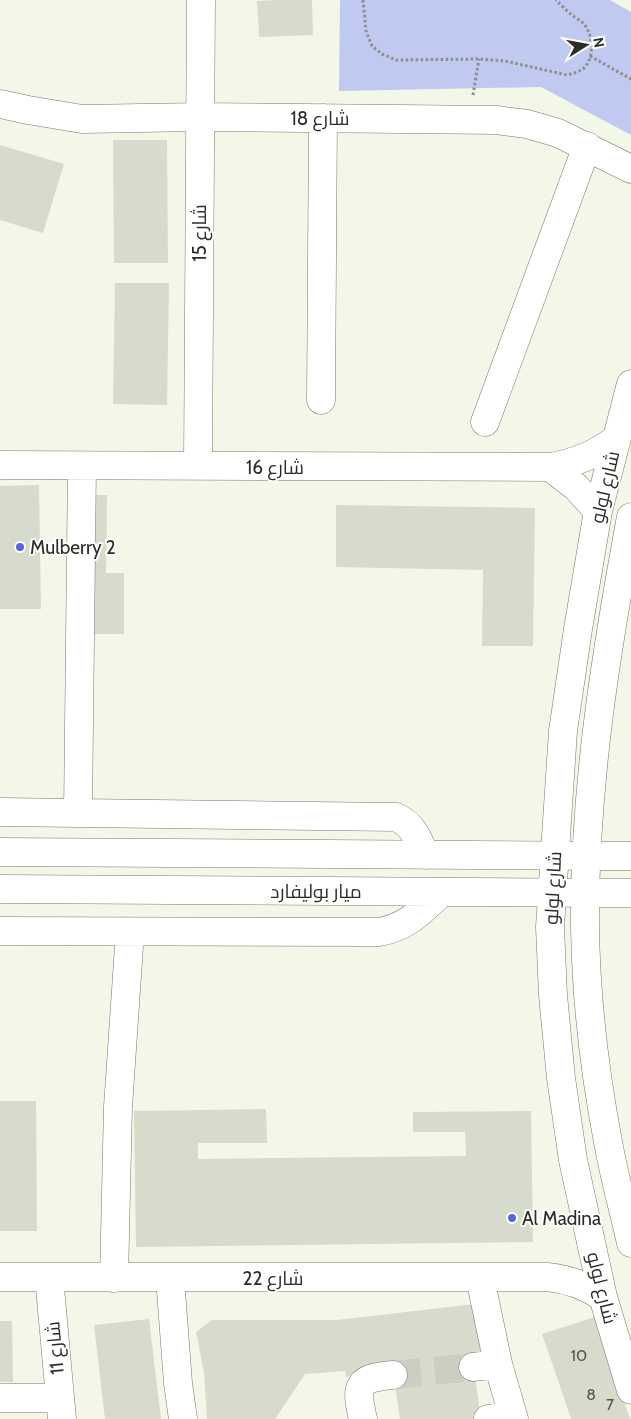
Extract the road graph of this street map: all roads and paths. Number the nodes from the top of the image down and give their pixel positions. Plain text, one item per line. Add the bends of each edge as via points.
1 (201, 0) edge
2 (363, 0) edge
3 (556, 0) edge
4 (590, 56) junction
5 (479, 59) junction
6 (631, 79) edge
7 (0, 104) edge
8 (200, 117) junction
9 (323, 118) junction
10 (469, 119) junction
11 (587, 146) junction
12 (631, 169) edge
13 (631, 384) edge
14 (321, 400) dead end
15 (485, 422) dead end
16 (615, 440) junction
17 (0, 465) edge
18 (82, 466) junction
19 (198, 466) junction
20 (550, 468) junction
21 (598, 511) junction
22 (631, 516) edge
23 (0, 812) edge
24 (78, 813) junction
25 (0, 852) edge
26 (425, 855) junction
27 (554, 856) junction
28 (587, 856) junction
29 (631, 856) edge
30 (0, 889) edge
31 (442, 892) junction
32 (586, 892) junction
33 (551, 893) junction
34 (631, 893) edge
35 (0, 931) edge
36 (130, 932) junction
37 (591, 1242) junction
38 (631, 1243) edge
39 (0, 1277) edge
40 (49, 1277) junction
41 (547, 1277) junction
42 (114, 1278) junction
43 (170, 1278) junction
44 (480, 1278) junction
45 (603, 1298) junction
46 (394, 1375) tunnel mouth
47 (631, 1390) edge
48 (0, 1398) edge
49 (61, 1409) edge
50 (505, 1418) edge
51 (184, 1419) edge
52 (363, 1419) edge

1 - 8 street, شارع 15
2 - 5 path via 366,31 372,46 382,54 396,60
3 - 4 path via 583,22 592,44
4 - 5 path via 586,66 568,75
4 - 6 path
5 - 10 path
7 - 8 street, شارع 18 via 82,119
8 - 9 street, شارع 18
8 - 19 street, شارع 15
9 - 10 street, شارع 18
9 - 14 street
10 - 11 street, شارع 18 via 527,124
11 - 12 street, شارع 18
11 - 15 street
13 - 16 street, شارع لولو
16 - 20 street, شارع 16 via 585,459
16 - 21 street, شارع لولو
17 - 18 street, شارع 16
18 - 19 street, شارع 16
18 - 24 street
19 - 20 street, شارع 16
20 - 21 street via 576,487
21 - 27 street, شارع لولو via 563,731
22 - 28 street, شارع لولو via 596,727
23 - 24 street
24 - 26 street via 396,816 412,828
25 - 26 street, ميار بوليفارد
26 - 27 street, ميار بوليفارد
27 - 28 street, ميار بوليفارد
27 - 33 street, شارع لولو
28 - 29 street, ميار بوليفارد
28 - 32 street, شارع لولو
30 - 31 street, ميار بوليفارد
31 - 33 street, ميار بوليفارد
31 - 36 street via 414,918 397,928 379,932
32 - 33 street, ميار بوليفارد
32 - 34 street, ميار بوليفارد
32 - 38 street, شارع لولو via 588,988 597,1074 609,1149
33 - 37 street, شارع لولو via 553,995 561,1078
35 - 36 street
36 - 42 street via 118,1107
37 - 41 street
37 - 45 street, شارع لولو
39 - 40 street, شارع 22
40 - 42 street, شارع 22
40 - 49 street, شارع 11
41 - 44 street, شارع 22
41 - 45 street, شارع 22 via 576,1282
42 - 43 street, شارع 22
43 - 44 street, شارع 22
43 - 51 street
44 - 50 street via 486,1365
45 - 47 street, شارع لولو
46 - 52 street via 371,1377 362,1384 358,1394
48 - 49 street

